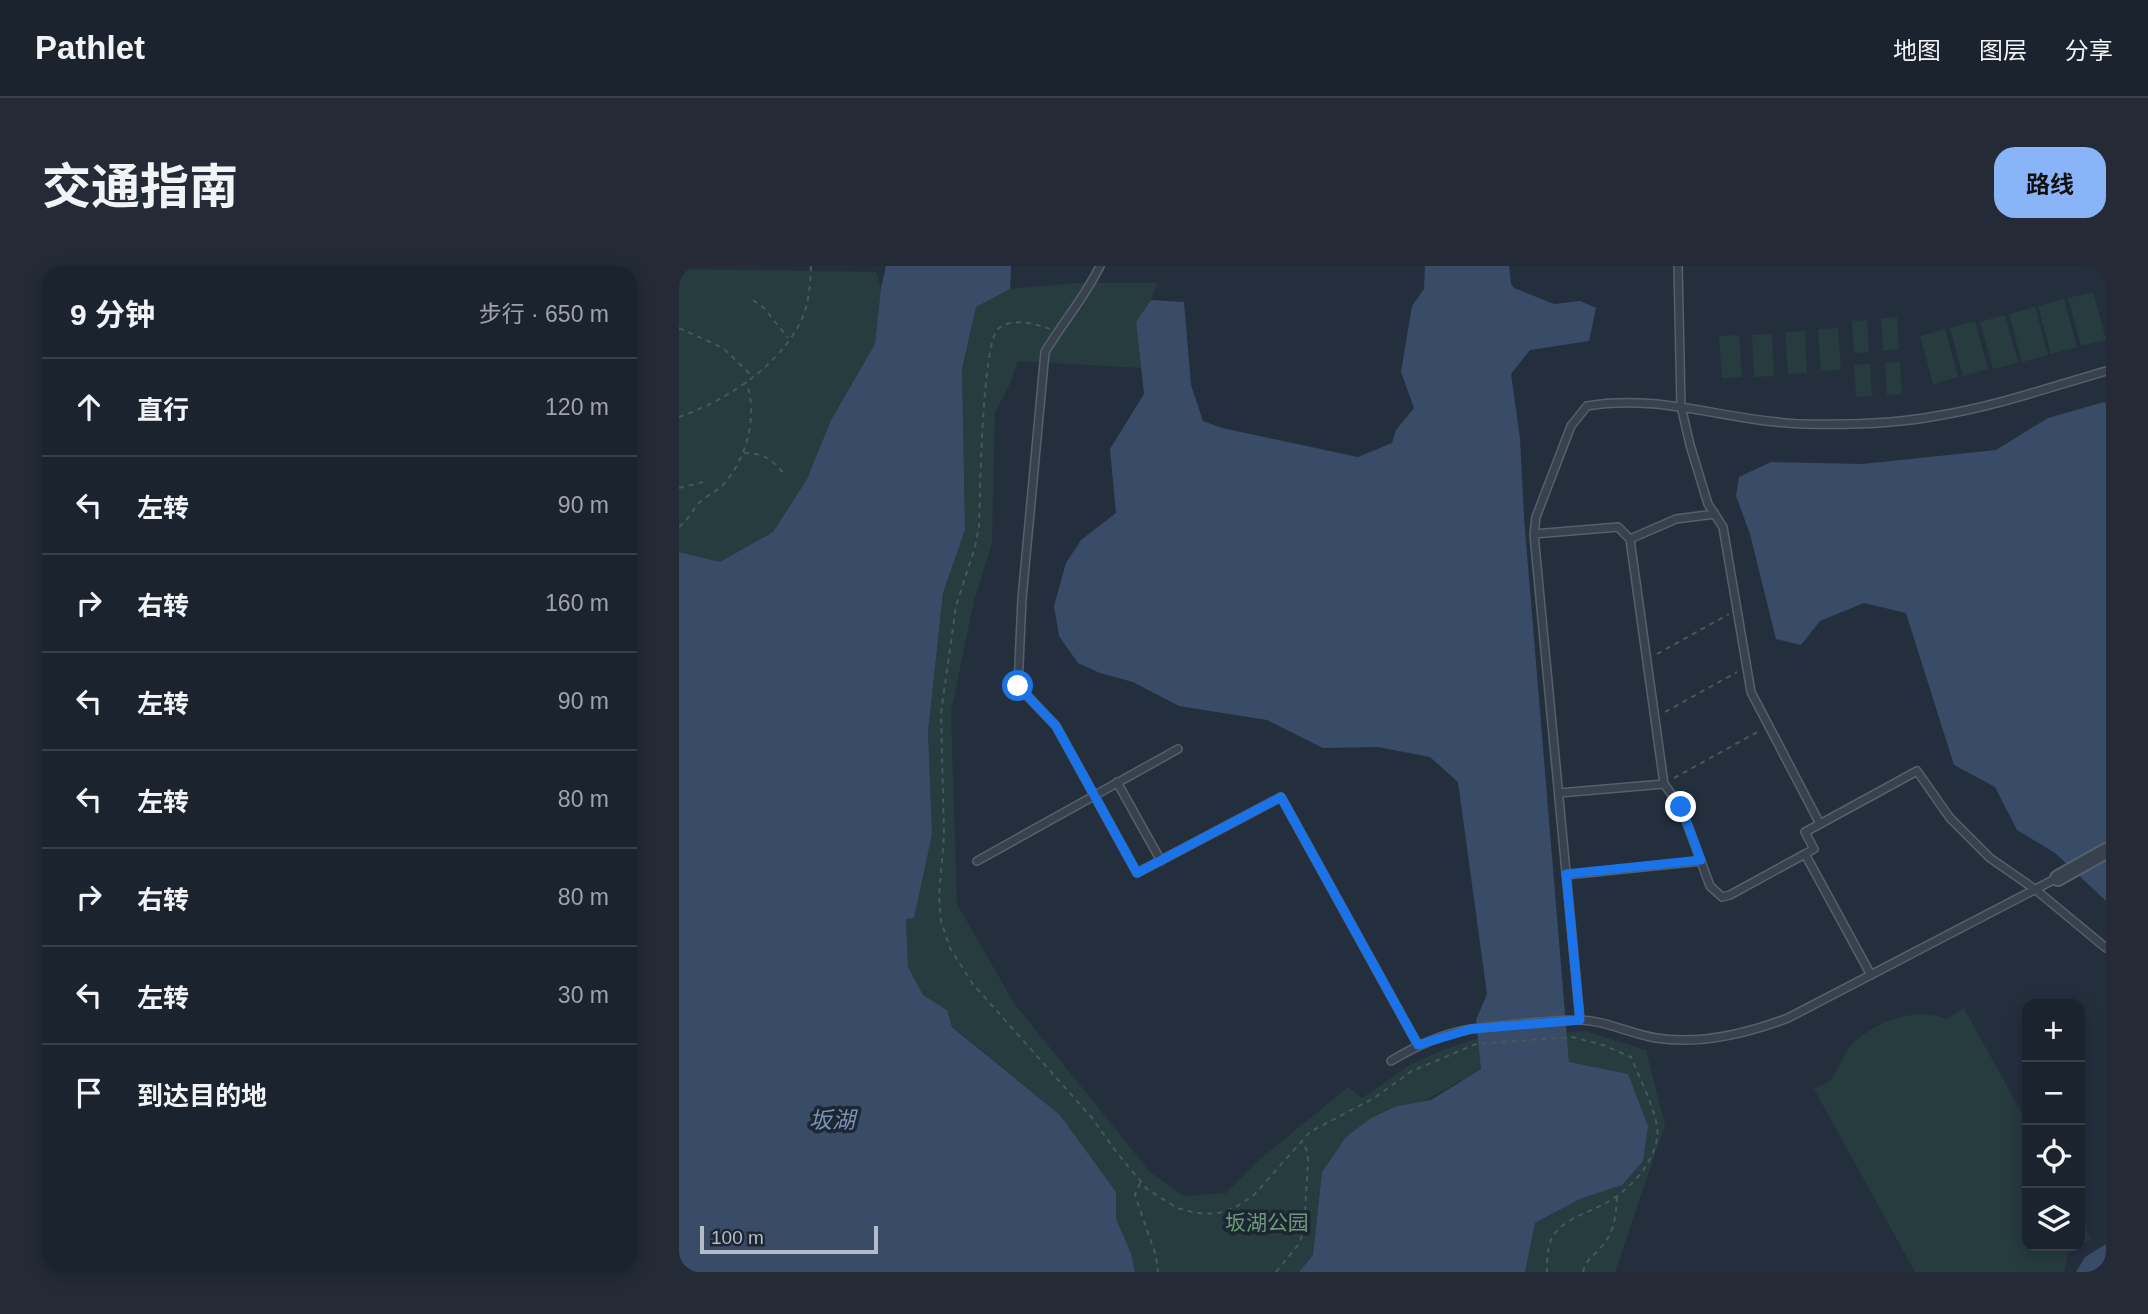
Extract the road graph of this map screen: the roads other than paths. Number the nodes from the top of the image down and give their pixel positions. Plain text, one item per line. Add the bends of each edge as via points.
1 (1100, 266) edge
2 (1678, 266) edge
3 (2106, 371) edge
4 (1681, 406) junction
5 (1715, 514) junction
6 (1534, 534) junction
7 (1630, 539) junction
8 (1178, 749) dead end
9 (1117, 782) junction
10 (1664, 784) junction
11 (1559, 793) junction
12 (1094, 795) junction
13 (1820, 824) junction
14 (2106, 852) edge
15 (1805, 854) junction
16 (977, 860) dead end
17 (1701, 860) junction
18 (1161, 861) junction
19 (1566, 874) junction
20 (2058, 878) joint
21 (2036, 890) junction
22 (2106, 948) edge
23 (1871, 975) junction
24 (1580, 1020) junction
25 (1418, 1045) junction
26 (1391, 1061) dead end

1 - 12 lane via 1045,352 1018,686 1056,726
2 - 4 lane
3 - 4 lane via 1966,411 1908,420 1804,424
4 - 5 lane via 1708,504
4 - 6 lane via 1613,402 1587,406 1571,426 1536,517
5 - 7 lane via 1676,519
5 - 13 lane via 1723,527 1751,692
6 - 7 lane via 1618,527
6 - 11 lane
7 - 10 lane
8 - 9 lane
9 - 12 lane
9 - 18 lane
10 - 11 lane
10 - 17 lane via 1681,807
11 - 19 lane
12 - 16 lane
12 - 18 lane via 1137,873
13 - 15 lane via 1805,832 1814,849
13 - 21 lane via 1917,771 1950,818 1990,858
14 - 20 street
15 - 17 lane via 1722,897 1710,886
15 - 23 lane
17 - 19 lane
18 - 25 lane via 1281,797
19 - 24 lane
20 - 21 lane
21 - 22 lane
21 - 23 lane
23 - 24 lane via 1788,1018 1716,1037 1655,1038
24 - 25 lane via 1471,1029
25 - 26 lane

